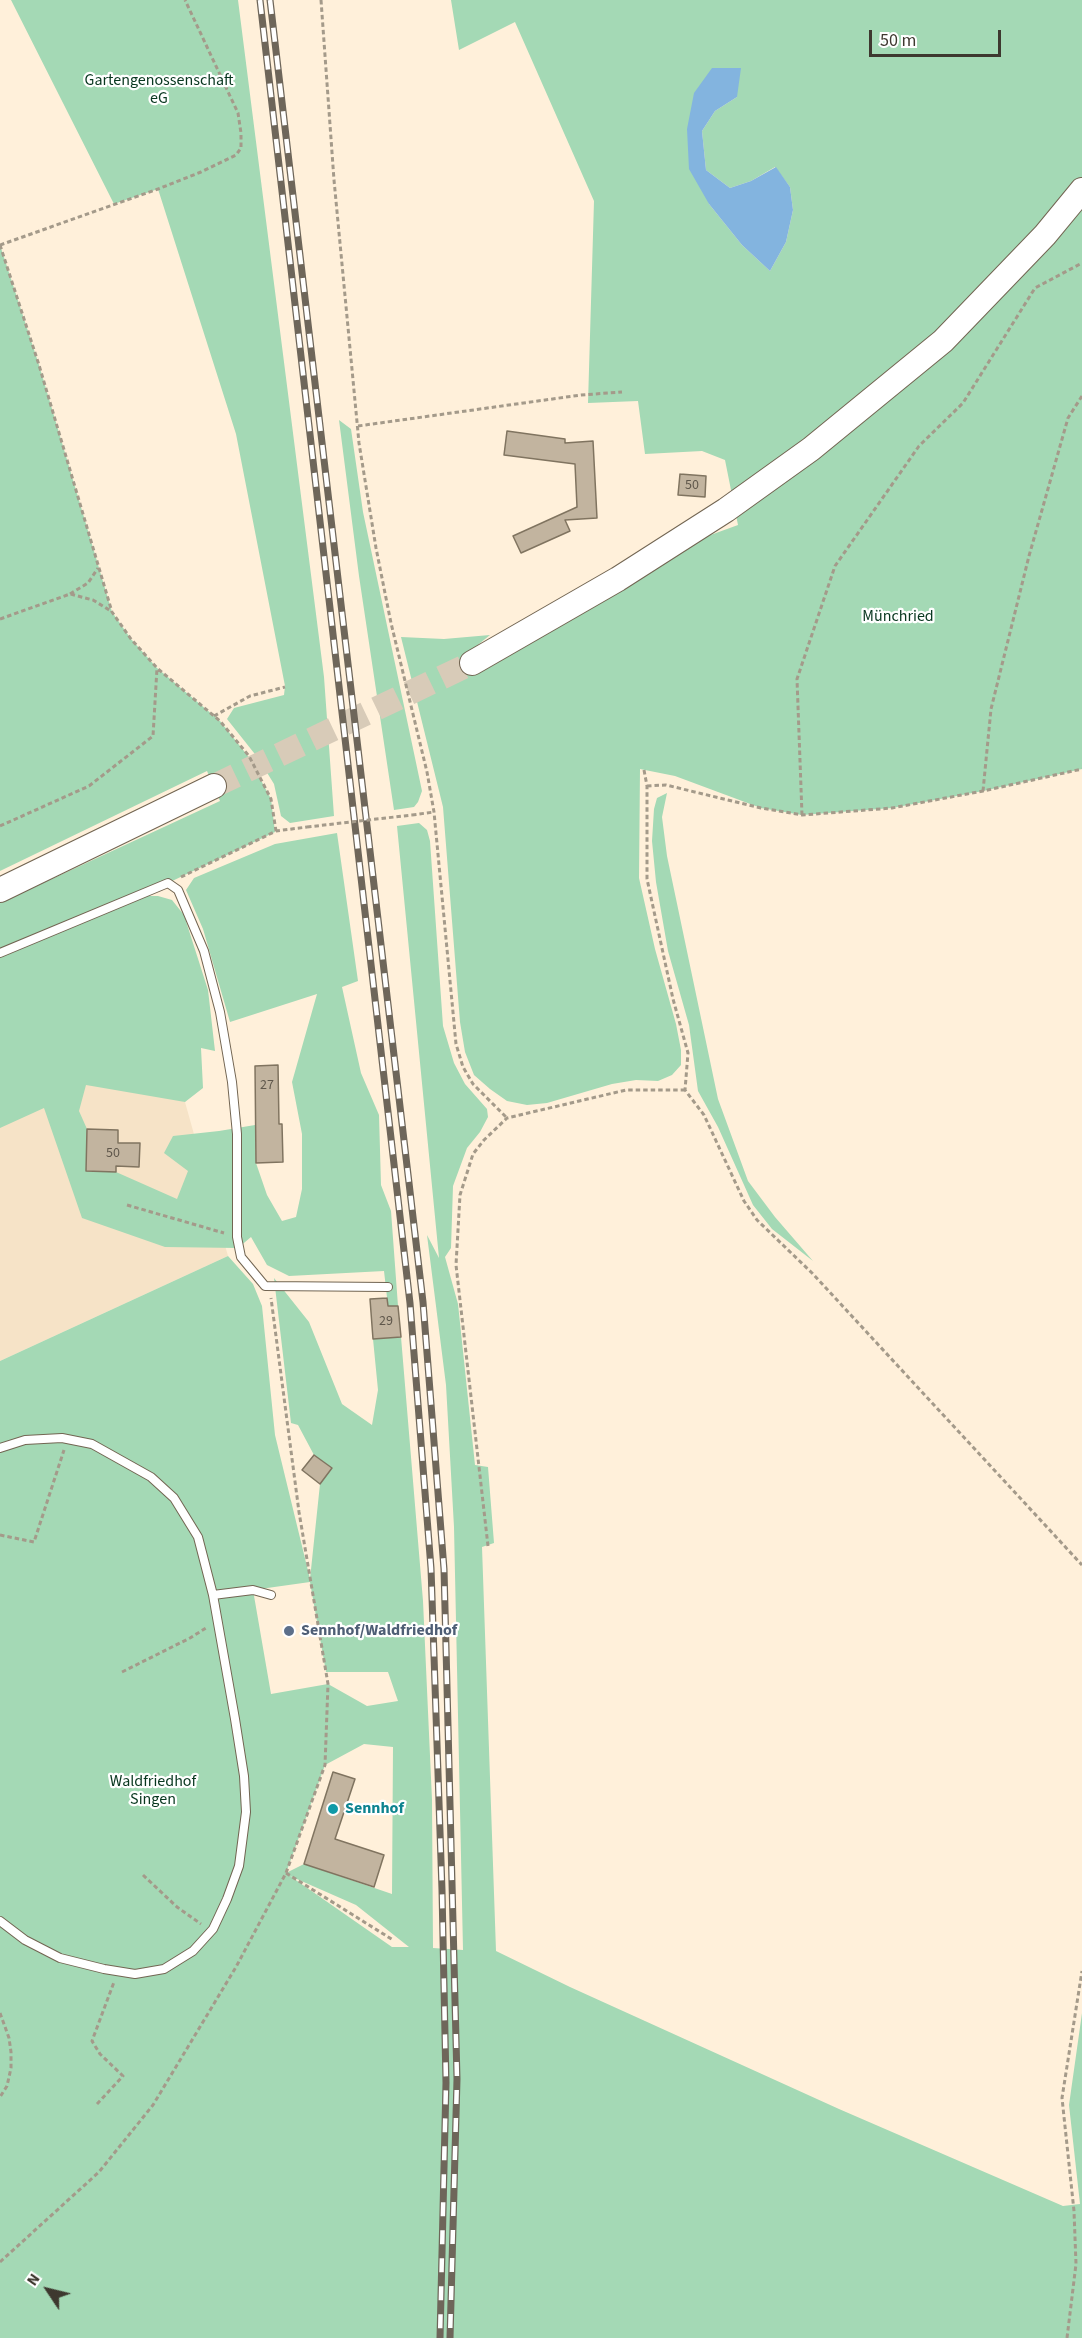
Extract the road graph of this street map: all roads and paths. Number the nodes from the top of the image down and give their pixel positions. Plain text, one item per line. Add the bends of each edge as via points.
1 (185, 0) edge
2 (321, 0) edge
3 (1082, 190) edge
4 (0, 245) edge
5 (1082, 263) edge
6 (622, 392) dead end
7 (1082, 396) edge
8 (358, 426) junction
9 (98, 568) junction
10 (70, 594) junction
11 (112, 612) junction
12 (0, 619) edge
13 (472, 663) tunnel mouth
14 (157, 668) junction
15 (285, 687) dead end
16 (214, 716) junction
17 (1082, 769) edge
18 (644, 770) dead end
19 (214, 786) tunnel mouth
20 (647, 786) junction
21 (983, 791) junction
22 (434, 812) junction
23 (802, 814) junction
24 (0, 826) edge
25 (276, 831) junction
26 (168, 883) junction
27 (0, 890) edge
28 (0, 953) edge
29 (685, 1090) junction
30 (507, 1118) junction
31 (127, 1205) dead end
32 (237, 1236) junction
33 (387, 1287) dead end
34 (68, 1439) junction
35 (0, 1448) edge
36 (0, 1535) edge
37 (488, 1546) dead end
38 (1082, 1565) edge
39 (271, 1594) dead end
40 (213, 1595) junction
41 (217, 1620) junction
42 (122, 1672) dead end
43 (286, 1873) dead end
44 (143, 1875) dead end
45 (0, 1921) edge
46 (213, 1929) junction
47 (393, 1940) dead end
48 (117, 1971) junction
49 (1082, 1971) edge
50 (0, 2013) edge
51 (0, 2097) edge
52 (97, 2104) dead end
53 (1067, 2338) edge

1 - 4 path via 238,113 241,148 236,155 158,189
2 - 8 path
3 - 13 main road via 1045,235 942,340 811,449 726,510 618,579
4 - 9 path
5 - 23 path via 1035,288 963,403 919,446 835,566 797,679
6 - 8 path
7 - 21 path via 1068,418 1029,556 991,709
8 - 22 path via 378,558
9 - 10 path via 88,582
9 - 11 path
10 - 11 path via 93,600
10 - 12 path
11 - 14 path
14 - 16 path
14 - 24 path via 153,736 89,786
15 - 16 path via 250,696
16 - 25 path via 249,756 271,799
17 - 21 path
18 - 20 path
19 - 27 main road
20 - 23 path via 666,785
20 - 29 path via 647,879 672,999 688,1053
21 - 23 path via 892,808
22 - 25 path, bridge
22 - 30 path via 456,1044 473,1084
25 - 26 path
26 - 28 lane
26 - 32 lane via 178,890 204,951 220,1012 237,1134
29 - 30 path via 626,1089
29 - 38 path via 704,1114 731,1177 757,1220 834,1296
30 - 37 path via 473,1154 467,1169 460,1195 456,1265
31 - 32 path
32 - 33 lane via 241,1257 265,1286
34 - 35 lane via 25,1440
34 - 36 path via 34,1542
34 - 40 lane via 92,1443 112,1453 151,1477 174,1498 198,1537
39 - 40 lane via 253,1590
40 - 41 lane
41 - 42 path
41 - 46 lane via 246,1812 238,1866
43 - 47 path
44 - 46 path via 177,1907
45 - 48 lane via 25,1940 60,1958
46 - 48 lane via 193,1951 164,1969 135,1974
48 - 52 path via 92,2041 123,2076
49 - 53 path via 1062,2098 1076,2264
50 - 51 path via 9,2038 11,2068

